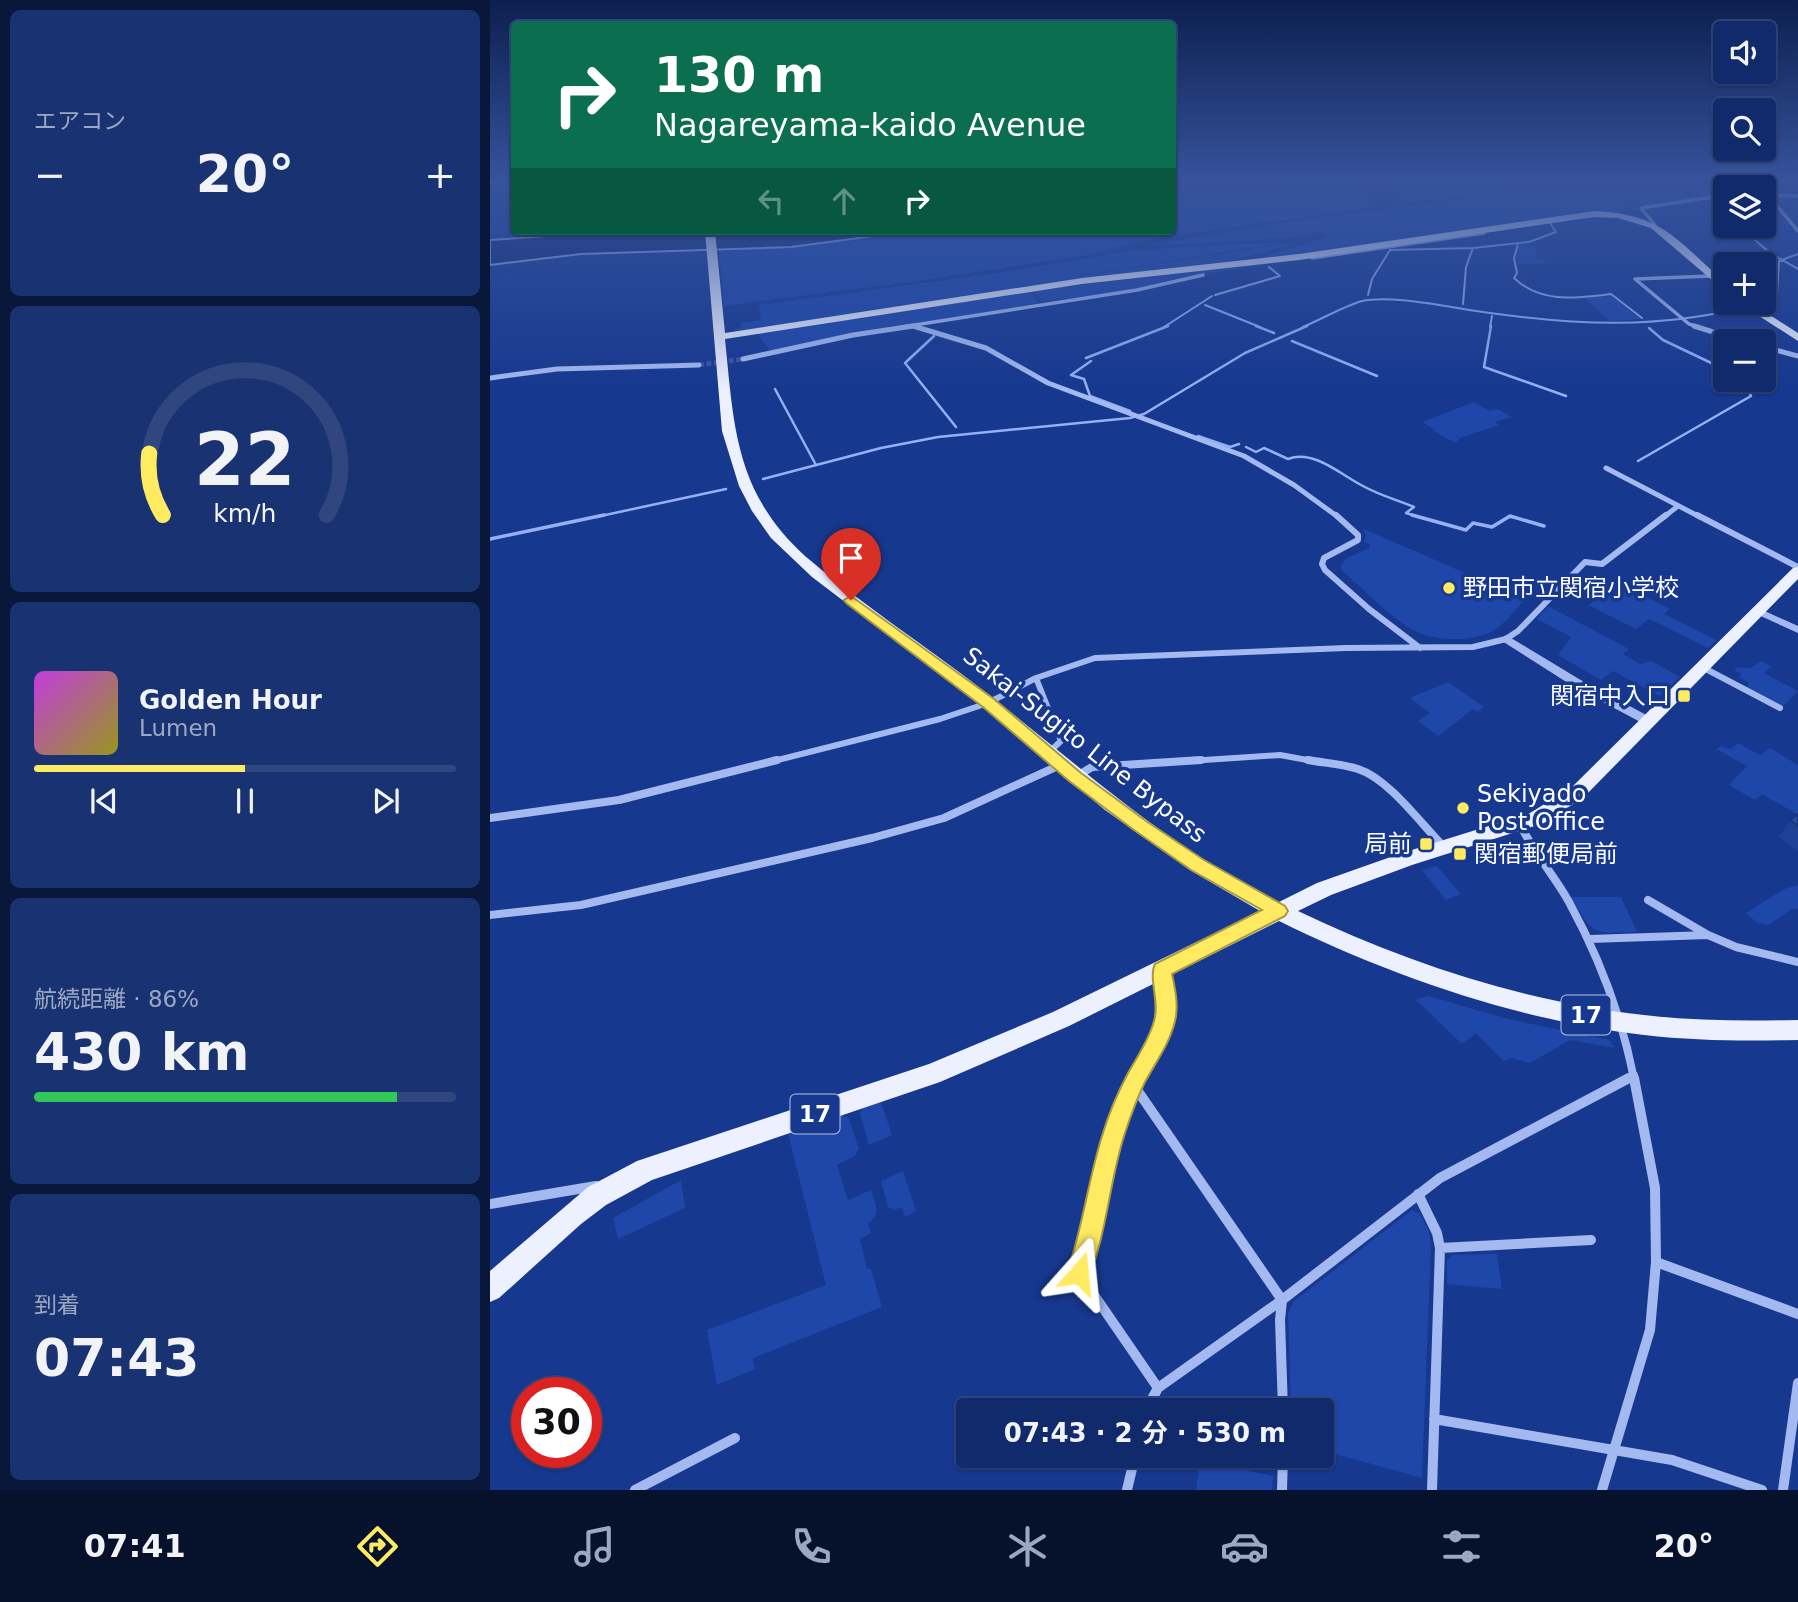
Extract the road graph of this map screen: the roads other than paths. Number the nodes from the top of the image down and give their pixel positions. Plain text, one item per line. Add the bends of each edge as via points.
1 (712, 250) edge
2 (1345, 250) edge
3 (1371, 250) edge
4 (1682, 250) edge
5 (1300, 260) dead end
6 (1203, 275) dead end
7 (1711, 276) joint
8 (1763, 315) edge
9 (913, 326) junction
10 (719, 331) junction
11 (1713, 332) edge
12 (1798, 338) edge
13 (1776, 350) edge
14 (1798, 356) edge
15 (743, 359) tunnel mouth
16 (699, 365) tunnel mouth
17 (490, 377) edge
18 (1606, 468) dead end
19 (1678, 506) junction
20 (1798, 569) edge
21 (1758, 611) junction
22 (1798, 630) edge
23 (1506, 639) junction
24 (1420, 648) junction
25 (1702, 667) junction
26 (1036, 678) junction
27 (988, 703) junction
28 (1780, 709) dead end
29 (1648, 721) junction
30 (1047, 753) junction
31 (1060, 765) junction
32 (1075, 777) junction
33 (490, 818) edge
34 (1520, 824) junction
35 (1444, 848) junction
36 (1648, 900) dead end
37 (1278, 911) junction
38 (490, 915) edge
39 (1708, 935) junction
40 (1590, 939) junction
41 (1798, 962) edge
42 (1162, 970) junction
43 (1619, 1020) junction
44 (1798, 1030) edge
45 (1634, 1075) junction
46 (1133, 1084) junction
47 (623, 1181) junction
48 (1418, 1194) junction
49 (490, 1204) edge
50 (1591, 1240) dead end
51 (1440, 1248) junction
52 (1656, 1262) junction
53 (490, 1289) edge
54 (1282, 1300) junction
55 (1798, 1314) edge
56 (1798, 1383) edge
57 (1158, 1388) junction
58 (1153, 1398) edge
59 (1283, 1398) edge
60 (1434, 1419) junction
61 (735, 1438) dead end
62 (1616, 1450) junction
63 (1133, 1468) edge
64 (1283, 1468) edge
65 (635, 1490) edge
66 (1128, 1490) edge
67 (1282, 1490) edge
68 (1432, 1490) edge
69 (1602, 1490) edge
70 (1762, 1490) edge
71 (1783, 1490) edge

1 - 10 main road, Sakai-Sugito Line Bypass
2 - 10 main road via 1082,281 896,312
3 - 5 street
4 - 7 main road
6 - 9 street
7 - 11 street via 1635,279 1687,323
8 - 12 main road
9 - 15 street
9 - 24 street via 986,348 1048,383 1253,461 1294,485 1356,531 1358,540 1327,554 1323,568
10 - 27 main road, Sakai-Sugito Line Bypass via 734,456 748,494 776,536 833,586
13 - 14 street
16 - 17 street via 557,369
18 - 19 street
19 - 20 street
19 - 23 street via 1602,565 1585,562
20 - 21 main road, 17
21 - 22 street
21 - 25 main road, 17
23 - 24 street via 1473,648
23 - 29 street
24 - 26 street via 1096,658
25 - 28 street
25 - 29 main road, 17
26 - 27 street
26 - 30 street via 1061,741
27 - 30 main road, Sakai-Sugito Line Bypass
27 - 33 street via 673,788
29 - 34 main road, 17 via 1572,797
30 - 31 main road, Sakai-Sugito Line Bypass
31 - 32 main road, Sakai-Sugito Line Bypass
31 - 38 street via 955,814 872,838 581,905
32 - 35 street via 1092,767 1280,755 1348,767 1369,774
32 - 37 main road, Sakai-Sugito Line Bypass via 1197,865
34 - 35 main road, 17
34 - 40 street
35 - 37 main road, 17 via 1334,886
36 - 39 street
37 - 42 main road, 17
37 - 43 main road, Sakai-Sugito Line Bypass / 17 via 1438,979 1541,1007
39 - 40 street
39 - 41 street
40 - 43 street
42 - 46 street via 1166,1018
42 - 47 main road, 17 via 932,1074 669,1161
43 - 44 main road, Sakai-Sugito Line Bypass / 17 via 1729,1031
43 - 45 street
45 - 48 street
45 - 52 street via 1655,1188
46 - 54 street
46 - 57 street via 1114,1132 1079,1273
47 - 49 street
47 - 53 main road, 17 via 572,1215
48 - 51 street
48 - 54 street
50 - 51 street
51 - 60 street
52 - 55 street
52 - 62 street via 1650,1330
54 - 57 street
54 - 59 street
56 - 71 street
57 - 58 street
60 - 62 street
60 - 68 street
61 - 65 street
62 - 69 street
62 - 70 street via 1672,1460
63 - 66 street
64 - 67 street

